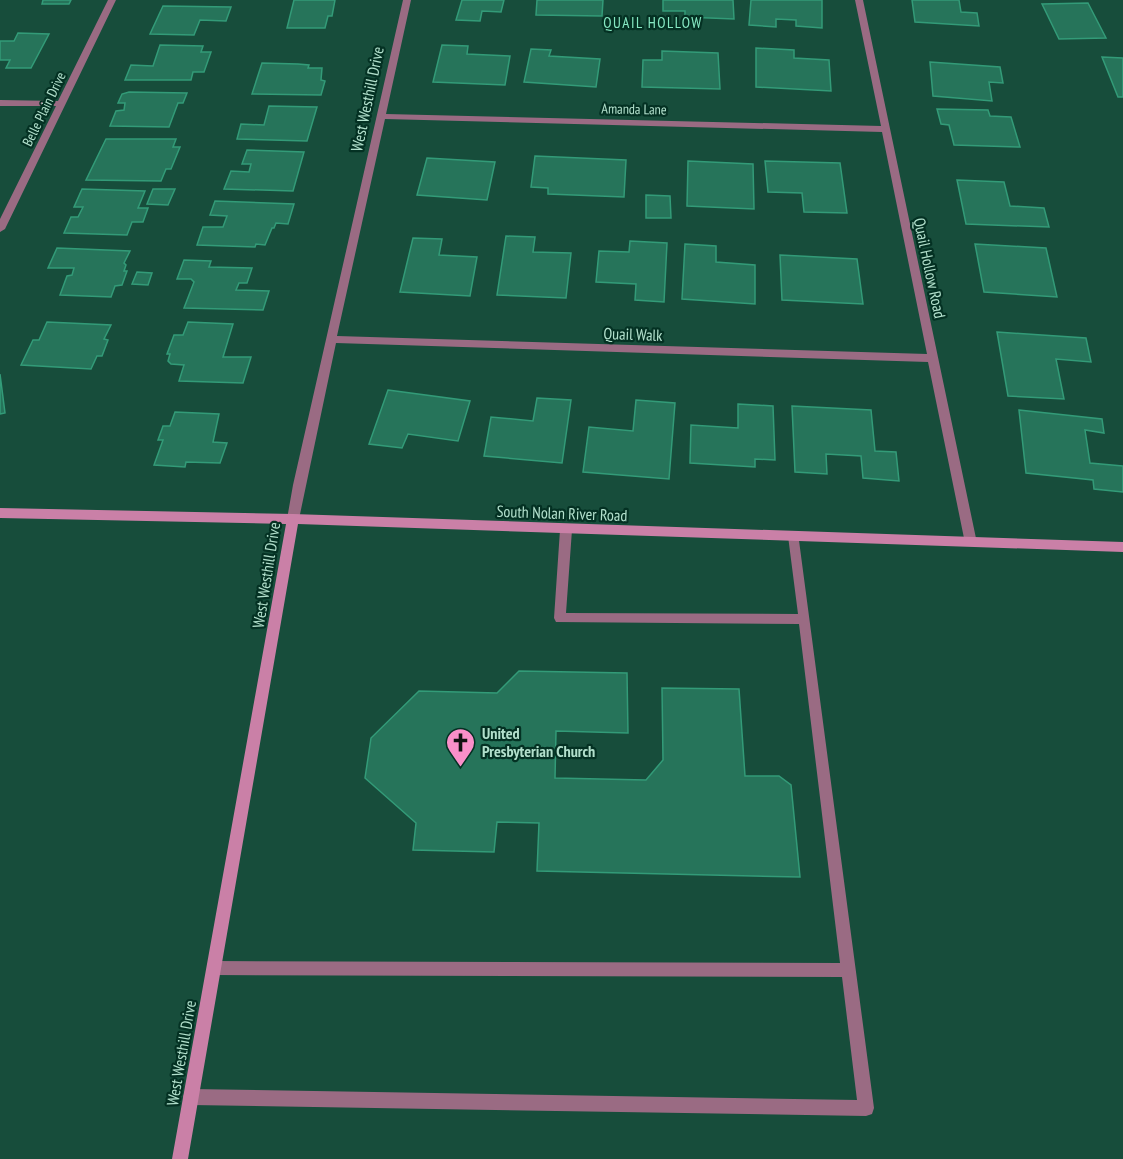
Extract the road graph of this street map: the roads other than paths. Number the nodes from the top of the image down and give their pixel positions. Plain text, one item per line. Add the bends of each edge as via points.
1 (112, 0) edge
2 (407, 0) edge
3 (859, 0) edge
4 (0, 103) edge
5 (61, 104) junction
6 (382, 116) junction
7 (886, 129) junction
8 (0, 229) edge
9 (332, 339) junction
10 (933, 358) junction
11 (0, 513) edge
12 (293, 519) junction
13 (566, 530) junction
14 (794, 536) junction
15 (971, 543) junction
16 (1123, 547) edge
17 (803, 619) junction
18 (214, 968) junction
19 (848, 970) junction
20 (191, 1097) junction
21 (180, 1159) edge

1 - 5 street, Belle Plain Drive
2 - 6 street, West Westhill Drive
3 - 7 street, Quail Hollow Road
4 - 5 street
5 - 8 street, Belle Plain Drive
6 - 7 street, Amanda Lane
6 - 9 street, West Westhill Drive
7 - 10 street, Quail Hollow Road
9 - 10 street, Quail Walk
9 - 12 street, West Westhill Drive
10 - 15 street, Quail Hollow Road
11 - 12 main road, South Nolan River Road
12 - 13 main road, South Nolan River Road
12 - 18 main road, West Westhill Drive
13 - 14 main road, South Nolan River Road
13 - 17 street via 560,618
14 - 15 main road, South Nolan River Road
14 - 17 street
15 - 16 main road, South Nolan River Road
17 - 19 street
18 - 19 street
18 - 20 main road, West Westhill Drive
19 - 20 street via 866,1108
20 - 21 main road, West Westhill Drive

